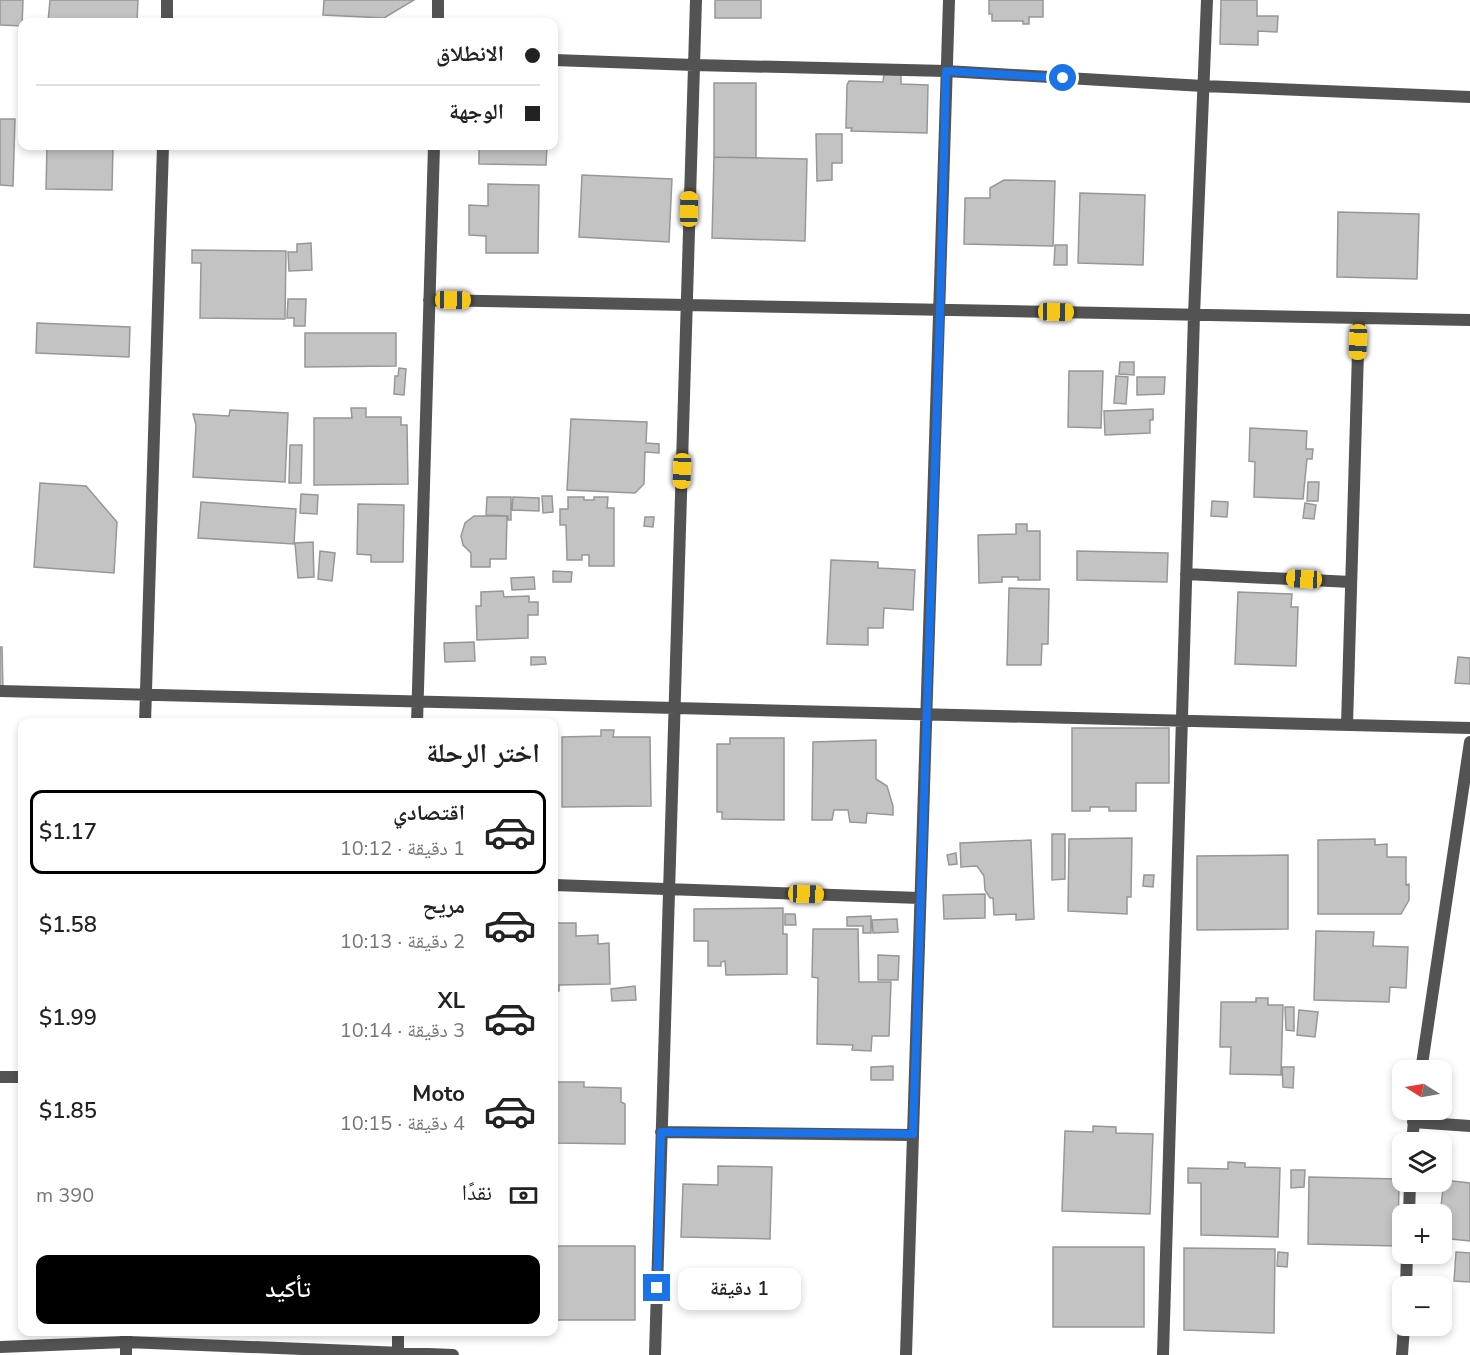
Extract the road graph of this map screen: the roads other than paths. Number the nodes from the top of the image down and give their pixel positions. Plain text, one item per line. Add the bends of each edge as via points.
1 (167, 0) edge
2 (438, 0) edge
3 (696, 0) edge
4 (949, 0) edge
5 (1207, 0) edge
6 (167, 18) edge
7 (438, 18) edge
8 (558, 60) edge
9 (694, 65) junction
10 (946, 71) junction
11 (1203, 86) junction
12 (1470, 97) edge
13 (163, 150) edge
14 (434, 150) edge
15 (429, 300) junction
16 (687, 305) junction
17 (940, 310) junction
18 (1194, 315) junction
19 (1359, 318) junction
20 (1470, 320) edge
21 (1186, 574) junction
22 (1351, 582) junction
23 (0, 690) edge
24 (147, 694) junction
25 (417, 701) junction
26 (674, 708) junction
27 (927, 714) junction
28 (146, 718) edge
29 (417, 718) edge
30 (1182, 721) junction
31 (1347, 725) junction
32 (1470, 728) edge
33 (1470, 742) edge
34 (558, 885) edge
35 (669, 889) junction
36 (920, 898) junction
37 (1423, 1060) edge
38 (0, 1077) edge
39 (18, 1077) edge
40 (1436, 1120) edge
41 (1470, 1126) edge
42 (661, 1132) junction
43 (913, 1134) junction
44 (398, 1336) edge
45 (1403, 1336) edge
46 (126, 1337) edge
47 (0, 1347) edge
48 (398, 1354) edge
49 (126, 1355) edge
50 (453, 1355) edge
51 (655, 1355) edge
52 (906, 1355) edge
53 (1163, 1355) edge
54 (1402, 1355) edge

1 - 6 street
2 - 7 street
3 - 9 street
4 - 10 street
5 - 11 street
8 - 9 street
9 - 10 street
9 - 16 street
10 - 11 street
10 - 17 street
11 - 12 street
11 - 18 street
13 - 24 street
14 - 15 street
15 - 16 street
15 - 25 street
16 - 17 street
16 - 26 street
17 - 18 street
17 - 27 street
18 - 19 street
18 - 21 street
19 - 20 street
19 - 22 street
21 - 22 street
21 - 30 street
22 - 31 street
23 - 24 street
24 - 25 street
24 - 28 street
25 - 26 street
25 - 29 street
26 - 27 street
26 - 35 street
27 - 30 street
27 - 36 street
30 - 31 street
30 - 53 street
31 - 32 street
33 - 37 street
34 - 35 street
35 - 36 street
35 - 42 street
36 - 43 street
38 - 39 street
40 - 41 street
42 - 43 street
42 - 51 street
43 - 52 street
44 - 48 street
45 - 54 street
46 - 47 street
46 - 48 street
46 - 49 street
48 - 50 street

